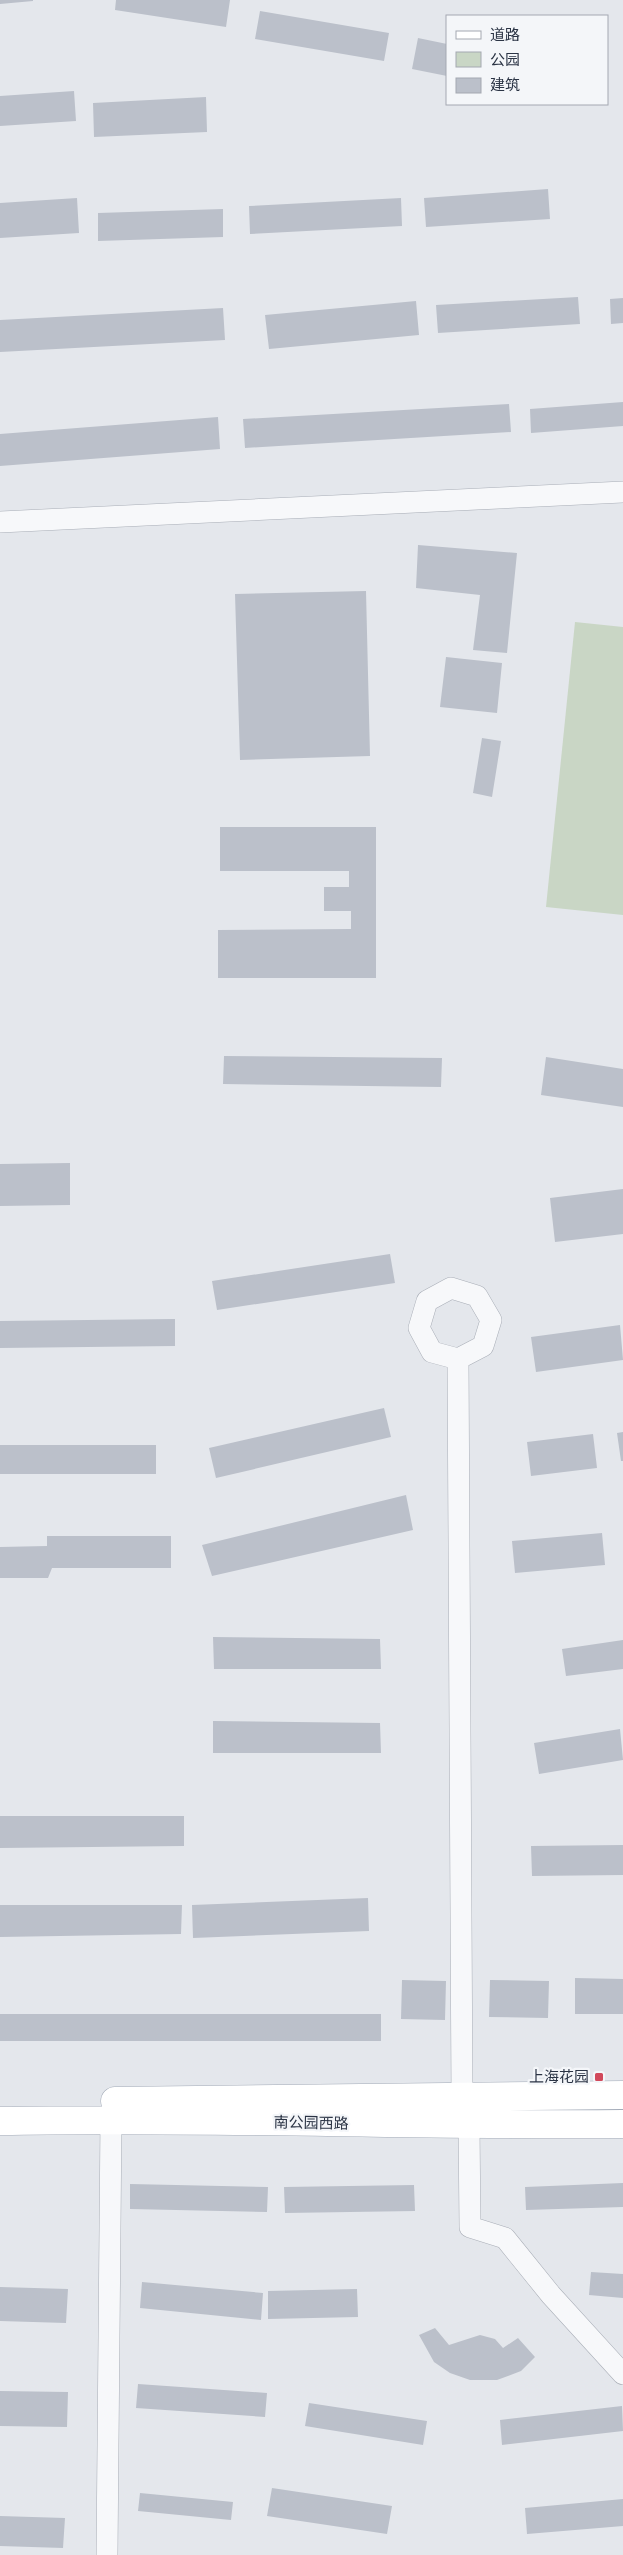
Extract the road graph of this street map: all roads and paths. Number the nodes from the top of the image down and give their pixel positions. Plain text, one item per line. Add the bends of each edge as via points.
1 (623, 492) edge
2 (0, 522) edge
3 (458, 1360) dead end
4 (623, 2095) edge
5 (462, 2098) junction
6 (0, 2102) edge
7 (111, 2119) junction
8 (0, 2121) edge
9 (623, 2124) edge
10 (469, 2126) junction
11 (623, 2374) edge
12 (107, 2555) edge

1 - 2 street
3 - 5 street
4 - 5 main road, 南公园西路
5 - 6 main road, 南公园西路
7 - 8 main road, 南公园西路
7 - 10 main road, 南公园西路
7 - 12 street
9 - 10 main road, 南公园西路
10 - 11 street via 470,2227 505,2238 551,2295

